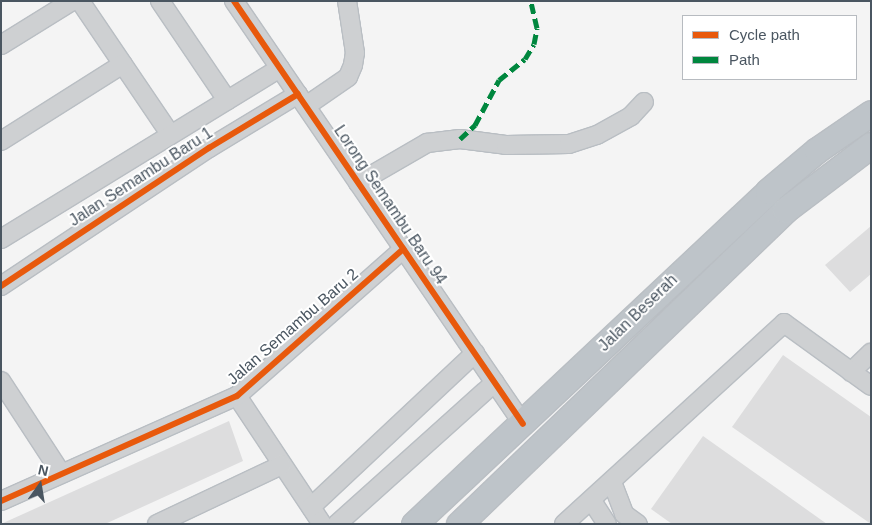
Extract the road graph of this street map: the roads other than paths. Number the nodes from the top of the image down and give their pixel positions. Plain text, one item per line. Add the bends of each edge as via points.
1 (72, 1) edge
2 (80, 1) edge
3 (160, 1) edge
4 (234, 1) edge
5 (347, 1) edge
6 (1, 45) edge
7 (123, 64) junction
8 (280, 68) junction
9 (227, 100) junction
10 (302, 100) junction
11 (644, 102) dead end
12 (871, 113) edge
13 (170, 134) junction
14 (1, 141) edge
15 (871, 145) edge
16 (358, 183) junction
17 (1, 239) edge
18 (403, 249) junction
19 (1, 286) edge
20 (475, 353) junction
21 (871, 353) edge
22 (851, 372) junction
23 (1, 381) edge
24 (495, 382) junction
25 (871, 386) edge
26 (237, 396) junction
27 (524, 424) junction
28 (282, 465) junction
29 (61, 473) junction
30 (612, 482) junction
31 (1, 501) edge
32 (592, 501) junction
33 (311, 507) junction
34 (157, 524) edge
35 (322, 524) edge
36 (337, 524) edge
37 (414, 524) edge
38 (459, 524) edge
39 (564, 524) edge
40 (607, 524) edge
41 (638, 524) edge

1 - 6 street
2 - 7 street
3 - 9 street
4 - 8 street, Lorong Semambu Baru 94
5 - 10 street, Jalan Semambu Baru 1 via 355,53 348,77
7 - 13 street
7 - 14 street
8 - 9 street
8 - 10 street, Lorong Semambu Baru 94
9 - 13 street
10 - 16 street, Lorong Semambu Baru 94
10 - 19 street, Jalan Semambu Baru 1 via 185,164
11 - 16 street via 631,116 597,135 569,144 506,145 460,139 427,143
12 - 27 highway, Jalan Beserah via 817,150 768,191
13 - 17 street
15 - 38 highway, Jalan Beserah via 785,210
16 - 18 street, Lorong Semambu Baru 94
18 - 20 street, Lorong Semambu Baru 94
18 - 26 street, Jalan Semambu Baru 2
20 - 24 street, Lorong Semambu Baru 94
20 - 33 street
21 - 22 street
22 - 25 street
22 - 30 street via 784,323
23 - 29 street
24 - 27 street, Lorong Semambu Baru 94
24 - 36 street
26 - 28 street
26 - 29 street, Jalan Semambu Baru 2
27 - 37 highway, Jalan Beserah
28 - 33 street
28 - 34 street
29 - 31 street, Jalan Semambu Baru 2
30 - 32 street
30 - 41 street via 624,514
32 - 39 street
32 - 40 street
33 - 35 street

